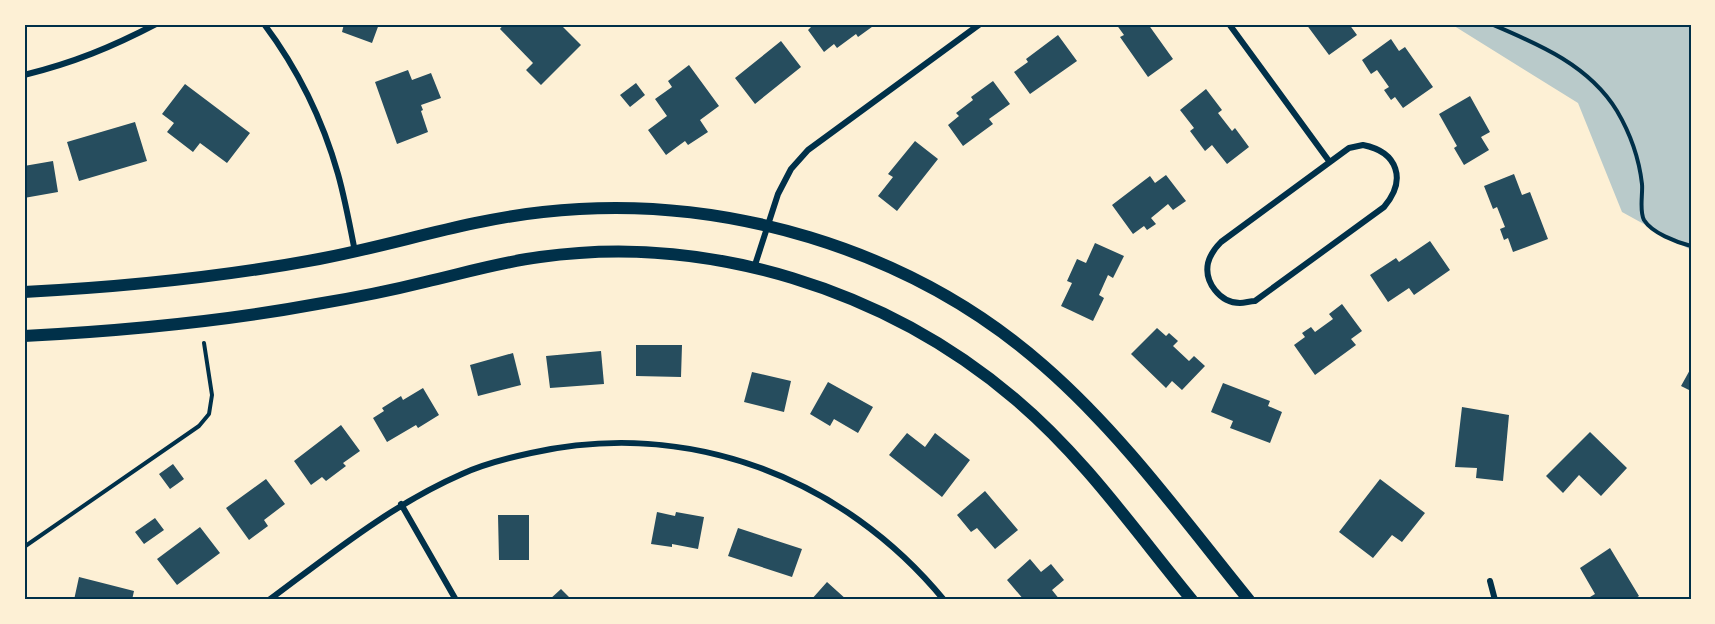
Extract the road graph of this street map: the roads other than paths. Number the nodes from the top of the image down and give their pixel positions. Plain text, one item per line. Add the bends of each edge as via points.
1 (156, 24) edge
2 (264, 24) edge
3 (980, 24) edge
4 (1229, 24) edge
5 (24, 75) edge
6 (1329, 161) junction
7 (768, 225) junction
8 (356, 252) junction
9 (754, 268) junction
10 (24, 292) edge
11 (24, 336) edge
12 (401, 504) junction
13 (1490, 581) dead end
14 (269, 600) edge
15 (456, 600) edge
16 (944, 600) edge
17 (1192, 600) edge
18 (1249, 600) edge
19 (1495, 600) edge

1 - 5 street via 110,48
2 - 8 street via 296,72 320,122 338,174
3 - 7 street via 808,150 791,169
4 - 6 street
6 - 6 street via 1349,147 1376,148 1395,169 1394,196 1255,301 1225,300 1214,290 1208,276 1213,250
7 - 8 main road via 677,210 542,212
7 - 9 street
7 - 18 main road via 892,268 934,289 1008,336 1107,426
8 - 10 main road via 184,280
9 - 11 main road via 634,252 543,256 274,311 139,328
9 - 17 main road via 857,301 910,326 978,369 1049,429
12 - 14 street
12 - 15 street
12 - 16 street via 464,472 557,447 610,442 662,444 708,452 790,479 838,505 884,538
13 - 19 street

